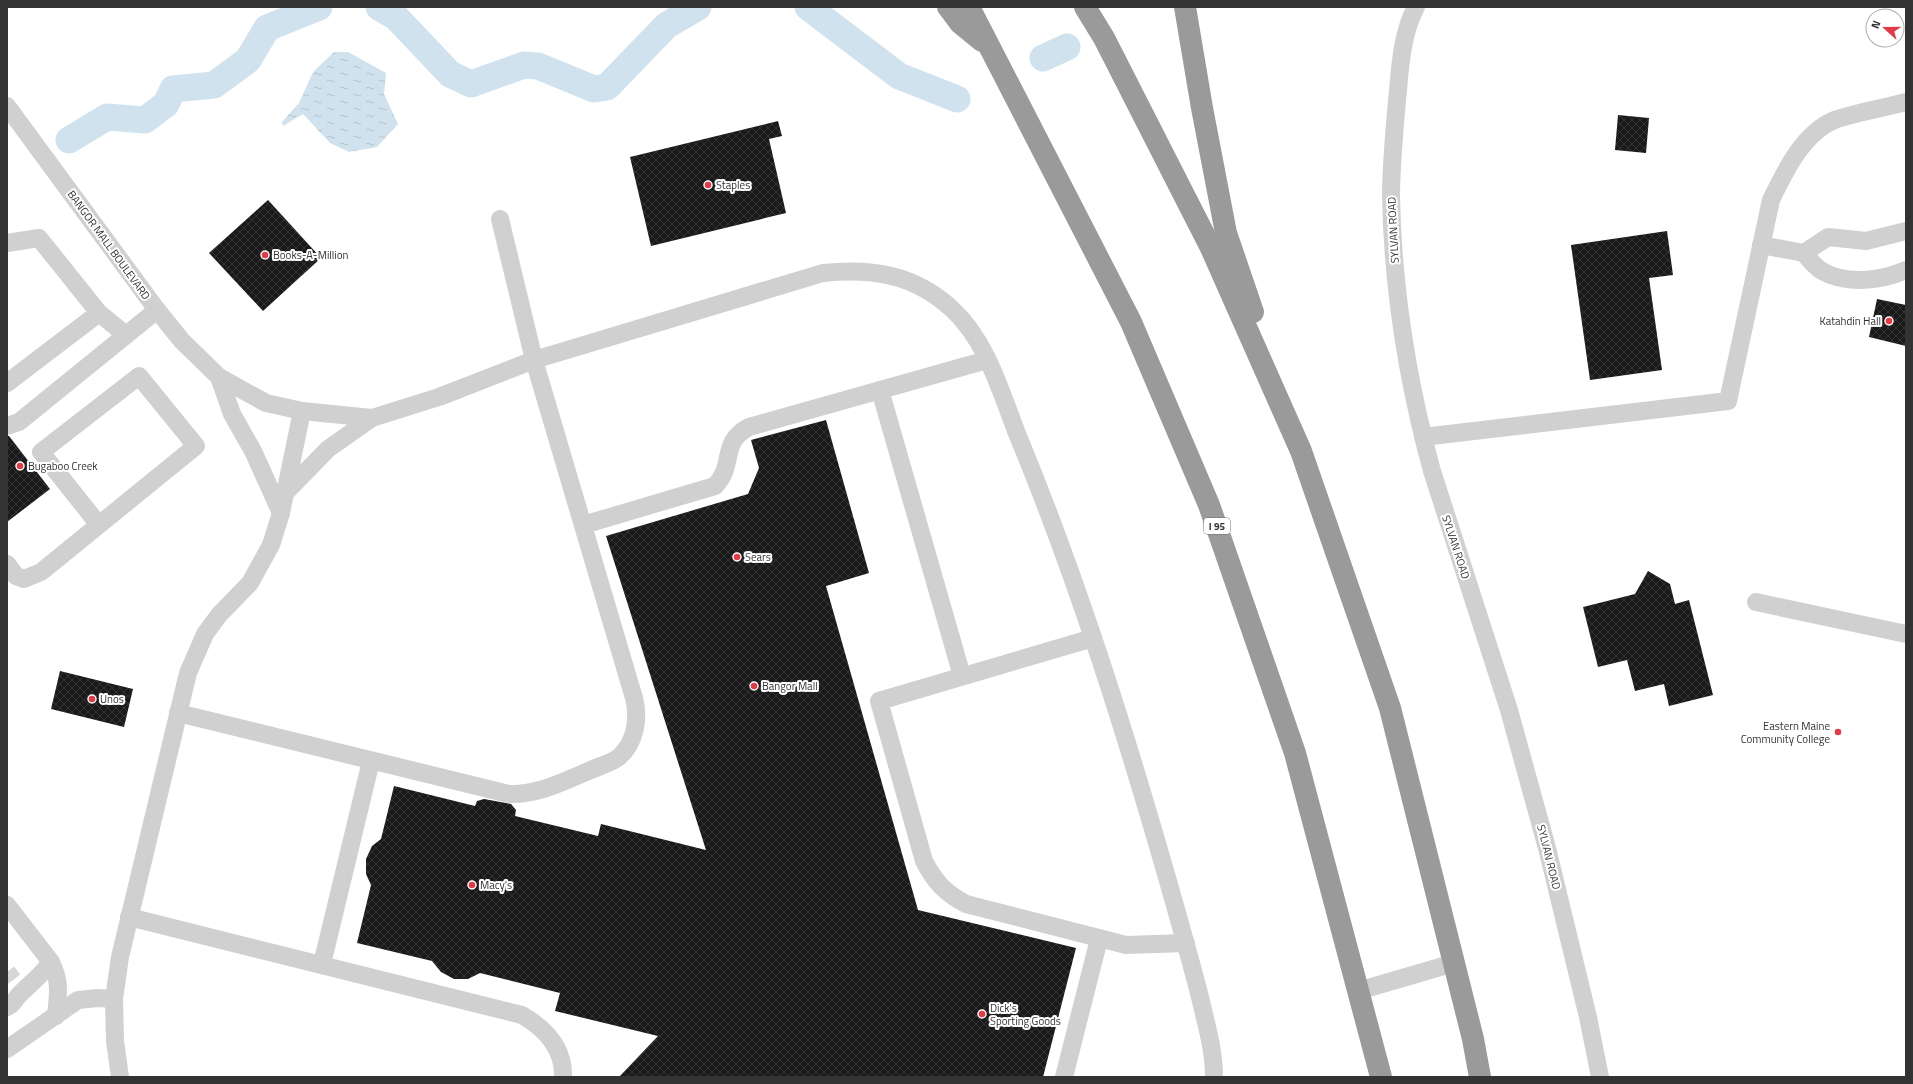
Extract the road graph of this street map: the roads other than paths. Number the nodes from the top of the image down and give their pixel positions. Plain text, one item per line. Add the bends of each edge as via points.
1 (948, 7) edge
2 (969, 7) edge
3 (1085, 7) edge
4 (1185, 7) edge
5 (1416, 7) edge
6 (990, 47) junction
7 (1906, 102) edge
8 (7, 106) edge
9 (500, 219) dead end
10 (1906, 231) edge
11 (7, 243) edge
12 (1761, 245) junction
13 (1804, 253) junction
14 (1906, 270) edge
15 (157, 310) junction
16 (99, 313) junction
17 (126, 335) junction
18 (534, 360) junction
19 (987, 360) junction
20 (219, 377) junction
21 (7, 383) edge
22 (880, 390) junction
23 (302, 411) junction
24 (372, 418) junction
25 (7, 426) edge
26 (1423, 437) junction
27 (1301, 451) junction
28 (285, 493) junction
29 (281, 513) junction
30 (99, 525) junction
31 (583, 525) junction
32 (7, 564) edge
33 (1756, 602) dead end
34 (1906, 634) edge
35 (1093, 638) junction
36 (962, 676) junction
37 (178, 713) junction
38 (371, 761) junction
39 (7, 905) edge
40 (129, 917) junction
41 (1099, 939) junction
42 (1186, 943) junction
43 (51, 962) junction
44 (322, 964) junction
45 (1454, 964) junction
46 (1358, 992) junction
47 (13, 994) edge
48 (114, 999) junction
49 (56, 1016) junction
50 (7, 1049) edge
51 (120, 1077) edge
52 (563, 1077) edge
53 (1064, 1077) edge
54 (1214, 1077) edge
55 (1380, 1077) edge
56 (1480, 1077) edge
57 (1600, 1077) edge

1 - 6 highway via 960,23
2 - 6 highway, I 95
3 - 27 highway via 1104,38 1211,248
4 - 27 highway via 1226,233
5 - 26 street, SYLVAN ROAD via 1410,18 1401,61 1391,197 1394,257 1405,345
6 - 46 highway, I 95 via 1131,322 1210,505 1295,753
7 - 12 street via 1837,120 1820,128 1784,172 1771,200
8 - 15 street, BANGOR MALL BOULEVARD
9 - 18 street
10 - 13 street via 1866,241 1828,237
11 - 16 street via 39,238
12 - 13 street
12 - 26 street via 1728,401
13 - 14 street via 1821,270 1834,276 1858,280 1885,277
15 - 17 street
15 - 20 street, BANGOR MALL BOULEVARD via 182,342
16 - 17 street
16 - 21 street
17 - 25 street via 19,422
18 - 19 street via 823,273 863,270 888,274 930,292 952,309 968,327
18 - 24 street via 440,397
18 - 31 street
19 - 22 street
19 - 35 street via 1052,520
20 - 23 street via 266,403
20 - 29 street via 232,414 253,451
22 - 31 street via 749,427 736,435 731,442 726,471 715,486
22 - 36 street
23 - 24 street
23 - 28 street
24 - 28 street via 328,449
26 - 57 street, SYLVAN ROAD via 1509,710 1549,856 1588,1016
27 - 45 highway via 1390,708
28 - 29 street
29 - 37 street via 271,545 250,583 204,634 188,673
30 - 30 street via 196,446 139,376 41,452
30 - 32 street via 41,572 24,579 16,576
31 - 38 street via 637,709 633,738 618,758 546,789 522,794 503,793
33 - 34 street
35 - 36 street
35 - 42 street via 1132,755
36 - 41 street via 879,701 924,861 937,883 966,904
37 - 38 street
37 - 40 street
38 - 44 street
39 - 43 street
40 - 44 street
40 - 48 street
41 - 42 street via 1126,945
41 - 53 street
42 - 54 street via 1213,1050
43 - 47 street via 37,980
43 - 49 street via 58,976
44 - 52 street via 522,1015 534,1022 552,1039 562,1061
45 - 46 street
45 - 56 highway
46 - 55 highway, I 95
48 - 49 street via 78,1000
48 - 51 street via 115,1041
49 - 50 street

